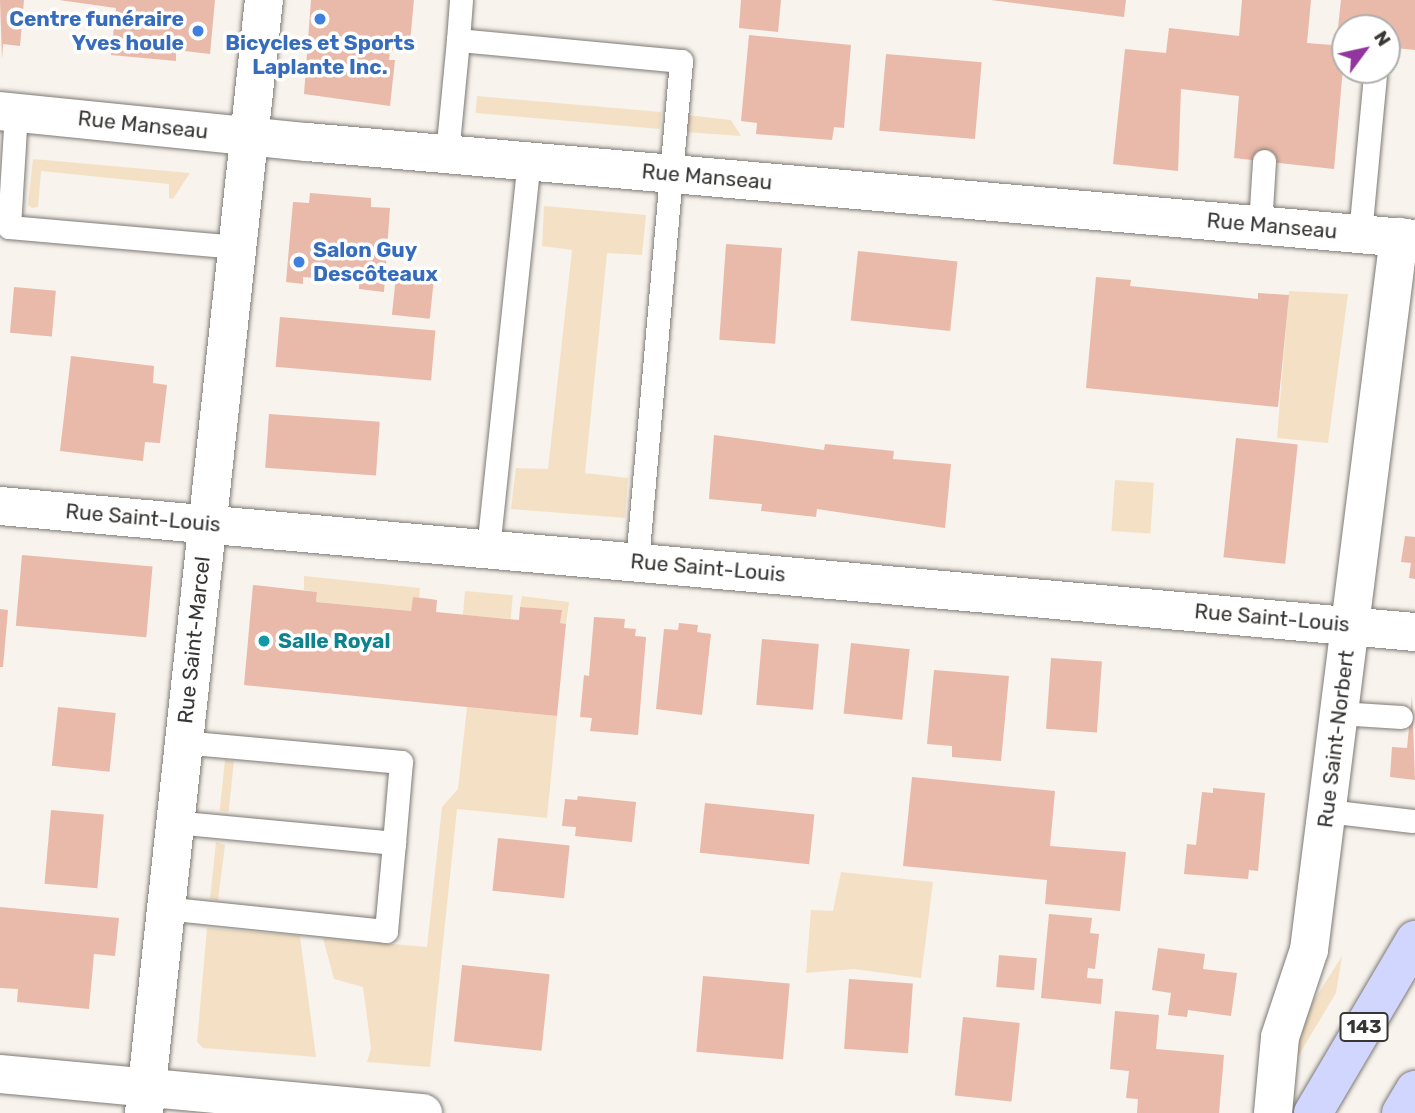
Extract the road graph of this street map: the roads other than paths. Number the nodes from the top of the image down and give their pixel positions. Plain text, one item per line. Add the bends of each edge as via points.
1 (264, 0) edge
2 (461, 0) edge
3 (458, 40) junction
4 (1374, 84) edge
5 (8, 111) edge
6 (249, 136) junction
7 (447, 154) junction
8 (529, 161) junction
9 (1264, 161) dead end
10 (669, 173) junction
11 (1260, 225) junction
12 (1360, 234) junction
13 (1407, 238) edge
14 (237, 247) junction
15 (0, 506) edge
16 (208, 524) junction
17 (488, 549) junction
18 (637, 562) junction
19 (1351, 625) junction
20 (1415, 632) edge
21 (1339, 713) junction
22 (1401, 717) dead end
23 (182, 742) junction
24 (1327, 811) junction
25 (1412, 821) dead end
26 (173, 822) junction
27 (394, 843) junction
28 (164, 908) junction
29 (1415, 940) edge
30 (0, 1073) edge
31 (1415, 1090) edge
32 (145, 1100) edge
33 (423, 1113) edge
34 (1273, 1113) edge
35 (1313, 1113) edge
36 (1401, 1113) edge

1 - 6 street, Rue Saint-Marcel
2 - 3 lane
3 - 7 lane
3 - 10 lane via 681,61
4 - 12 lane
5 - 6 street, Rue Manseau
5 - 14 lane via 9,227
6 - 7 street, Rue Manseau
6 - 14 street, Rue Saint-Marcel
7 - 8 street, Rue Manseau
8 - 10 street, Rue Manseau
8 - 17 lane
9 - 11 lane
10 - 11 street, Rue Manseau
10 - 18 lane
11 - 12 street, Rue Manseau
12 - 13 street, Rue Manseau
13 - 19 street, Rue Saint-Norbert
14 - 16 street, Rue Saint-Marcel
15 - 16 street, Rue Saint-Louis
16 - 17 street, Rue Saint-Louis
16 - 23 street, Rue Saint-Marcel
17 - 18 street, Rue Saint-Louis
18 - 19 street, Rue Saint-Louis
19 - 20 street, Rue Saint-Louis
19 - 21 street, Rue Saint-Norbert
21 - 22 lane
21 - 24 street, Rue Saint-Norbert
23 - 26 street, Rue Saint-Marcel
23 - 27 lane via 401,762
24 - 25 lane
24 - 34 street, Rue Saint-Norbert via 1309,950 1280,1037
26 - 27 lane
26 - 28 street, Rue Saint-Marcel
27 - 28 lane via 386,930
28 - 32 street, Rue Saint-Marcel
29 - 35 main road, 143
30 - 32 street
31 - 36 main road
32 - 33 street

